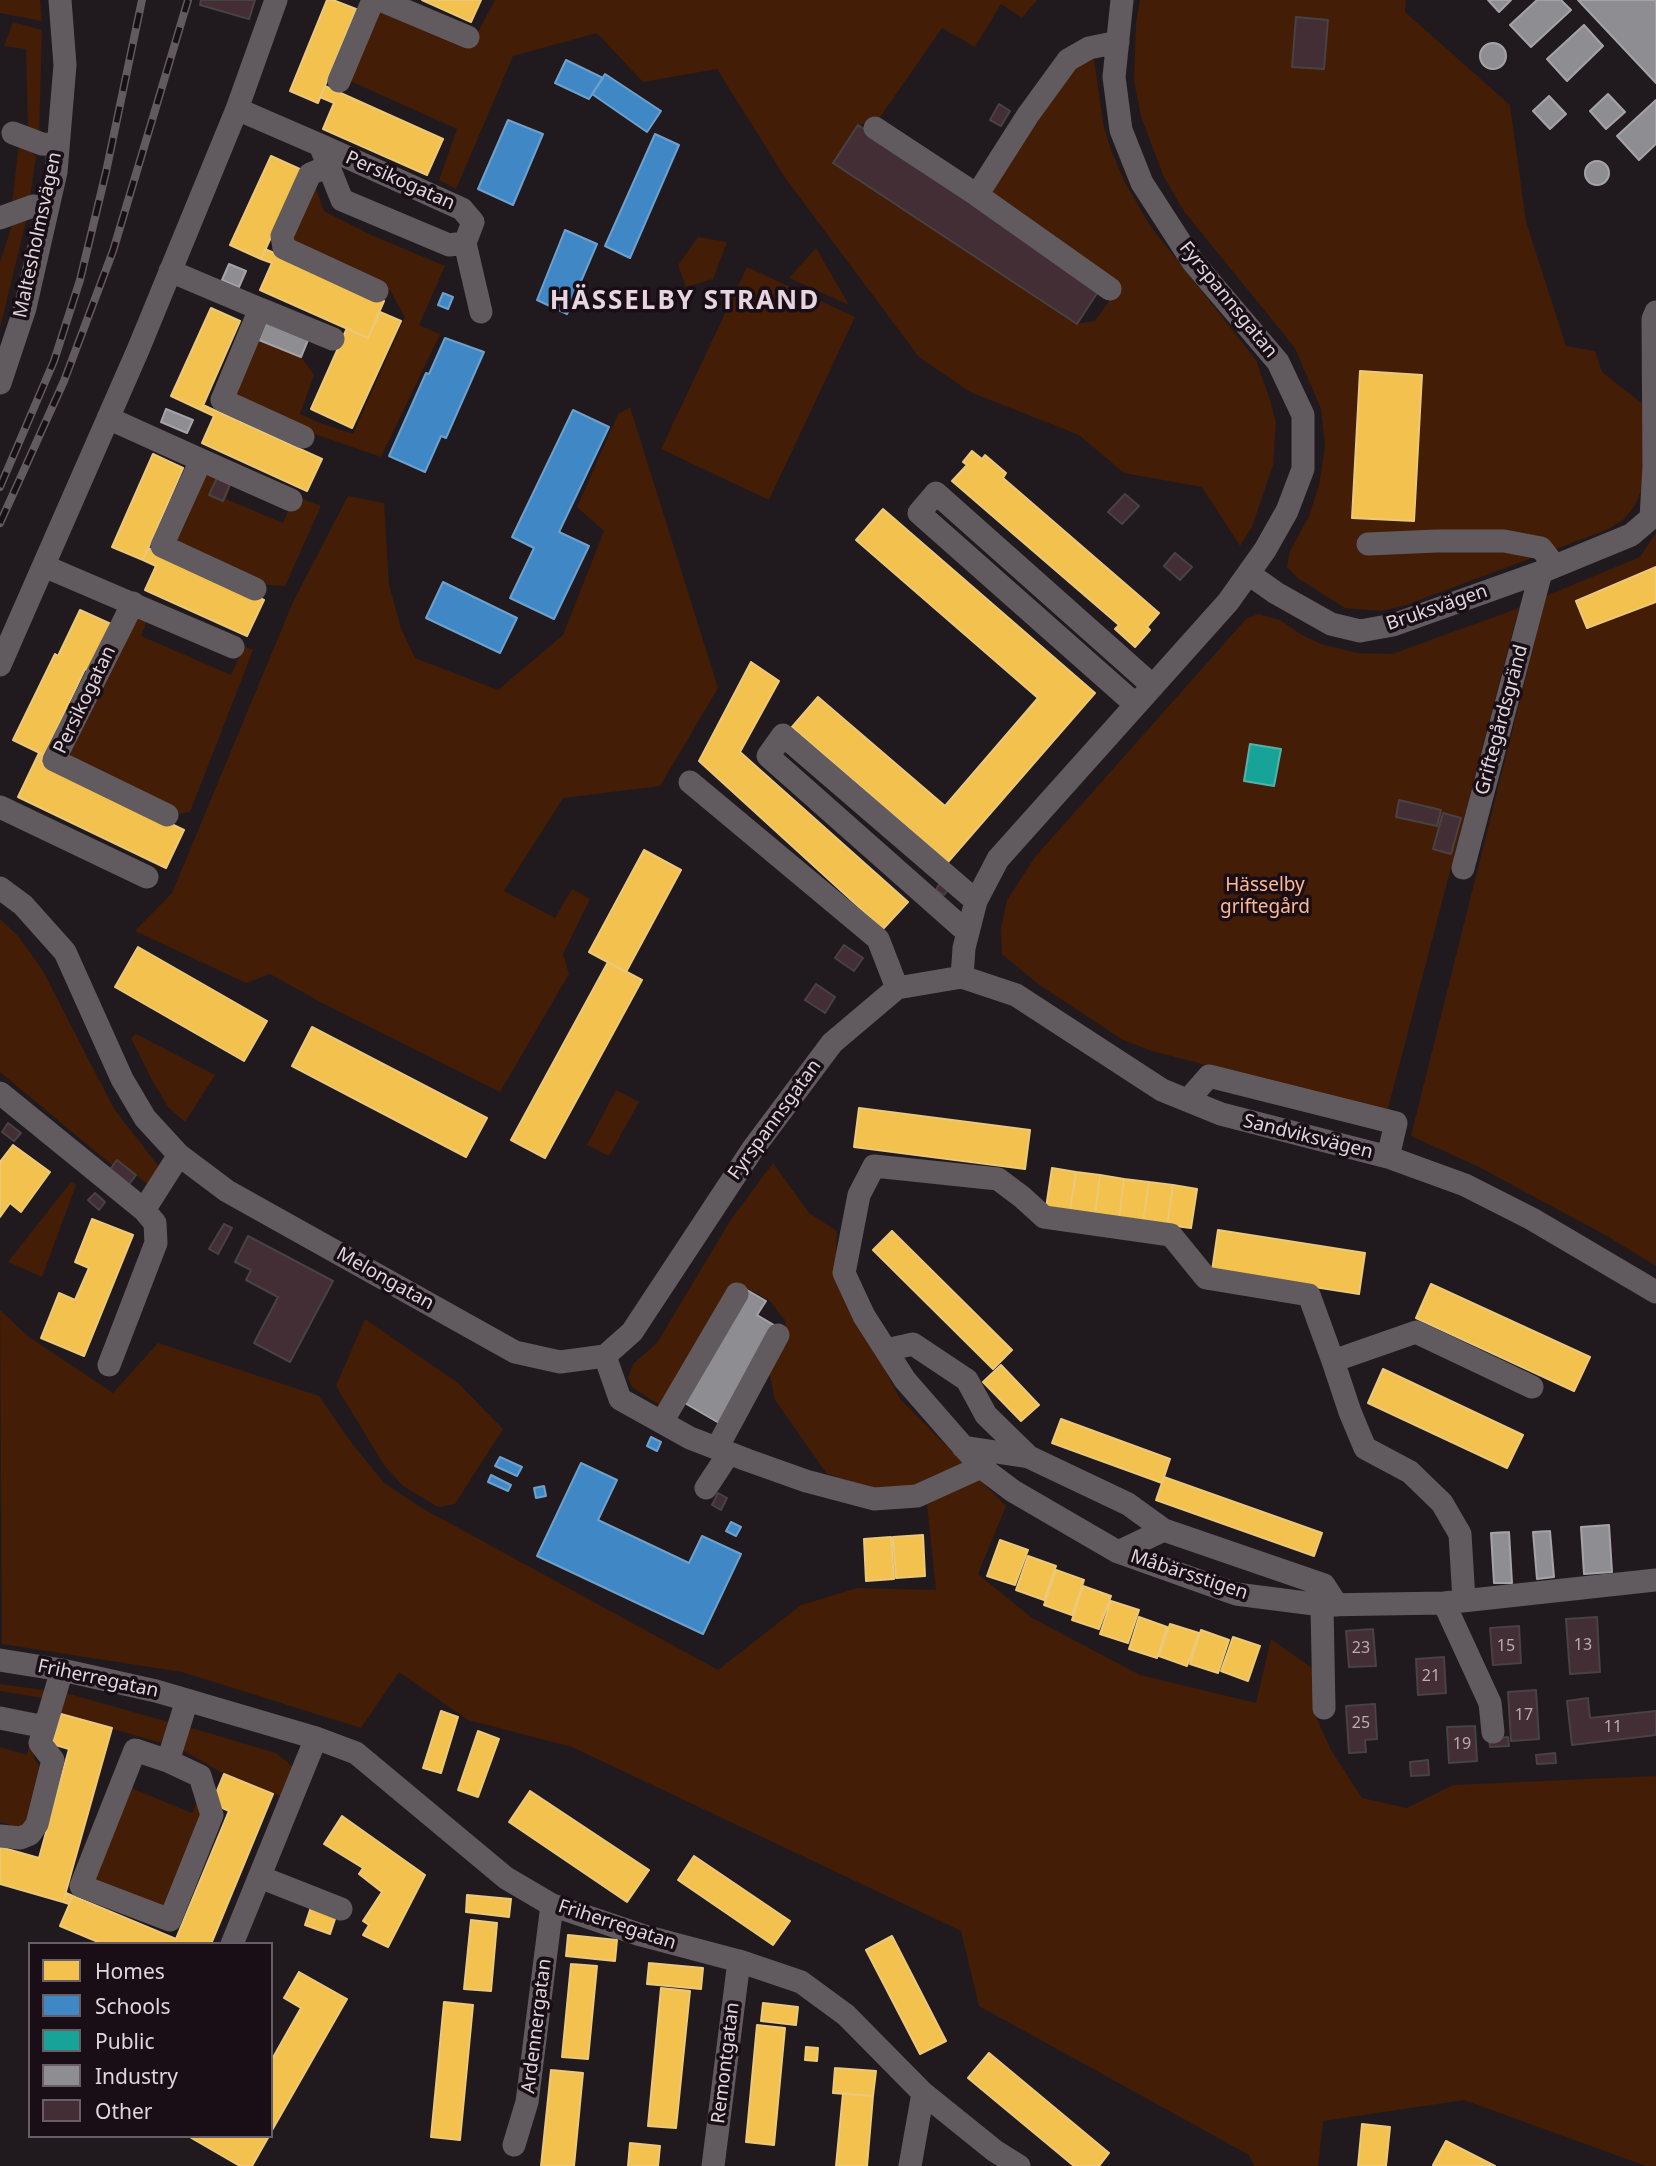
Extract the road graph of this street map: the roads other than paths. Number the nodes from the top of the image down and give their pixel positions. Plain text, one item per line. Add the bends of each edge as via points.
1 (60, 0) edge
2 (373, 0) edge
3 (380, 0) edge
4 (1122, 0) edge
5 (268, 2) edge
6 (468, 37) dead end
7 (1118, 42) junction
8 (339, 81) dead end
9 (237, 109) junction
10 (875, 128) dead end
11 (13, 133) dead end
12 (58, 145) junction
13 (325, 155) junction
14 (977, 195) junction
15 (48, 207) junction
16 (0, 218) edge
17 (465, 243) junction
18 (170, 271) junction
19 (1110, 289) dead end
20 (377, 290) dead end
21 (260, 309) junction
22 (481, 312) dead end
23 (1656, 312) edge
24 (333, 339) dead end
25 (0, 383) edge
26 (108, 418) junction
27 (303, 437) dead end
28 (201, 460) junction
29 (291, 500) dead end
30 (1368, 544) dead end
31 (44, 566) junction
32 (1548, 569) junction
33 (1249, 574) junction
34 (256, 589) dead end
35 (133, 603) junction
36 (233, 647) dead end
37 (0, 666) edge
38 (1153, 686) junction
39 (1136, 705) junction
40 (690, 782) dead end
41 (0, 807) edge
42 (167, 815) dead end
43 (1463, 868) dead end
44 (147, 877) dead end
45 (0, 888) edge
46 (976, 901) junction
47 (968, 933) junction
48 (962, 977) junction
49 (897, 988) junction
50 (0, 1095) edge
51 (1188, 1100) junction
52 (179, 1155) junction
53 (1388, 1157) junction
54 (144, 1210) junction
55 (1656, 1292) edge
56 (737, 1294) dead end
57 (778, 1335) dead end
58 (886, 1350) junction
59 (605, 1356) junction
60 (1333, 1362) junction
61 (109, 1365) dead end
62 (1532, 1387) dead end
63 (662, 1422) junction
64 (963, 1447) junction
65 (723, 1451) junction
66 (1029, 1457) junction
67 (981, 1467) junction
68 (706, 1488) dead end
69 (1164, 1530) junction
70 (1118, 1552) junction
71 (1246, 1559) junction
72 (1656, 1580) edge
73 (1207, 1584) junction
74 (1454, 1602) junction
75 (1330, 1605) junction
76 (0, 1660) edge
77 (62, 1670) junction
78 (187, 1700) junction
79 (1324, 1708) dead end
80 (0, 1718) edge
81 (46, 1727) junction
82 (1493, 1732) dead end
83 (316, 1738) junction
84 (169, 1761) junction
85 (0, 1836) edge
86 (260, 1877) junction
87 (552, 1905) junction
88 (341, 1909) dead end
89 (236, 1941) edge
90 (739, 1961) junction
91 (923, 2094) junction
92 (514, 2145) dead end
93 (713, 2166) edge
94 (910, 2166) edge
95 (1019, 2166) edge

1 - 12 street, Maltesholmsvägen via 65,65
2 - 8 street
3 - 6 street
4 - 7 street, Fyrspannsgatan
5 - 9 street
7 - 14 street via 1089,48 1068,60
7 - 33 street, Fyrspannsgatan via 1114,77 1121,130 1142,183 1193,261 1279,362 1303,415 1303,469 1287,511
9 - 13 street, Persikogatan
9 - 18 street
10 - 14 street
11 - 12 street
12 - 15 street, Maltesholmsvägen
13 - 17 street, Persikogatan via 342,200 449,245
13 - 17 street, Persikogatan via 462,209 473,222
13 - 20 street via 310,174 282,236 284,248
14 - 19 street
15 - 16 street via 33,206
15 - 25 street, Maltesholmsvägen via 25,308
17 - 22 street
18 - 21 street
18 - 26 street
21 - 24 street
21 - 27 street via 222,400
23 - 32 street, Bruksvägen via 1651,518 1631,536
26 - 28 street
26 - 31 street
28 - 29 street
28 - 34 street via 162,546
30 - 32 street via 1504,541 1541,548
31 - 35 street
31 - 37 street
32 - 33 street, Bruksvägen via 1393,625 1360,631 1331,624
32 - 43 street, Griftegårdsgränd
33 - 38 street, Fyrspannsgatan
35 - 36 street
35 - 42 street, Persikogatan via 54,760
38 - 39 street, Fyrspannsgatan
38 - 39 street via 936,492 919,513
39 - 46 street, Fyrspannsgatan via 998,859
40 - 49 street via 878,939
41 - 44 street
45 - 52 street, Melongatan via 23,905 65,952 122,1079 145,1118
46 - 47 street, Fyrspannsgatan
46 - 47 street via 783,735 768,756
47 - 48 street, Fyrspannsgatan
48 - 49 street
48 - 51 street, Sandviksvägen via 1016,995 1163,1090
49 - 59 street, Fyrspannsgatan via 832,1043 752,1150 632,1332
50 - 54 street
51 - 53 street, Sandviksvägen via 1230,1117
51 - 53 street via 1209,1076 1396,1123
52 - 54 street
52 - 59 street, Melongatan via 227,1191 515,1352 560,1362
53 - 55 street, Sandviksvägen via 1476,1191 1532,1219
54 - 61 street via 155,1223 156,1243
56 - 63 street
57 - 65 street
58 - 60 street, Måbärsstigen via 844,1273 859,1195 874,1166 998,1179 1044,1217 1171,1235 1206,1278 1309,1295
58 - 64 street, Måbärsstigen via 905,1380
58 - 66 street via 913,1344 967,1380 986,1415
59 - 63 street via 620,1399
60 - 62 street via 1416,1332
60 - 74 street, Måbärsstigen via 1365,1448 1410,1472 1442,1503 1460,1534
63 - 65 street
64 - 66 street
64 - 67 street, Måbärsstigen
65 - 67 street via 874,1499 917,1496
65 - 68 street
66 - 69 street via 1128,1504
67 - 70 street, Måbärsstigen via 1013,1491
69 - 70 street
69 - 71 street
70 - 73 street, Måbärsstigen
71 - 73 street
71 - 75 street via 1324,1585
72 - 74 street, Måbärsstigen
73 - 75 street, Måbärsstigen via 1236,1594
74 - 75 street, Måbärsstigen
74 - 82 street via 1490,1703
75 - 79 street
76 - 77 street, Friherregatan
77 - 78 street, Friherregatan
77 - 81 street
78 - 83 street, Friherregatan
78 - 84 street
80 - 81 street
81 - 85 street via 40,1743 54,1760 37,1824 20,1838
83 - 86 street
83 - 87 street, Friherregatan via 356,1753 506,1878
84 - 84 street via 135,1750 81,1885 170,1920 212,1815 200,1776
86 - 88 street
86 - 89 street
87 - 90 street, Friherregatan
87 - 92 street, Ardennergatan via 527,2102
90 - 91 street, Friherregatan via 801,1982 822,1997 846,2015
90 - 93 street, Remontgatan
91 - 94 street
91 - 95 street, Friherregatan

